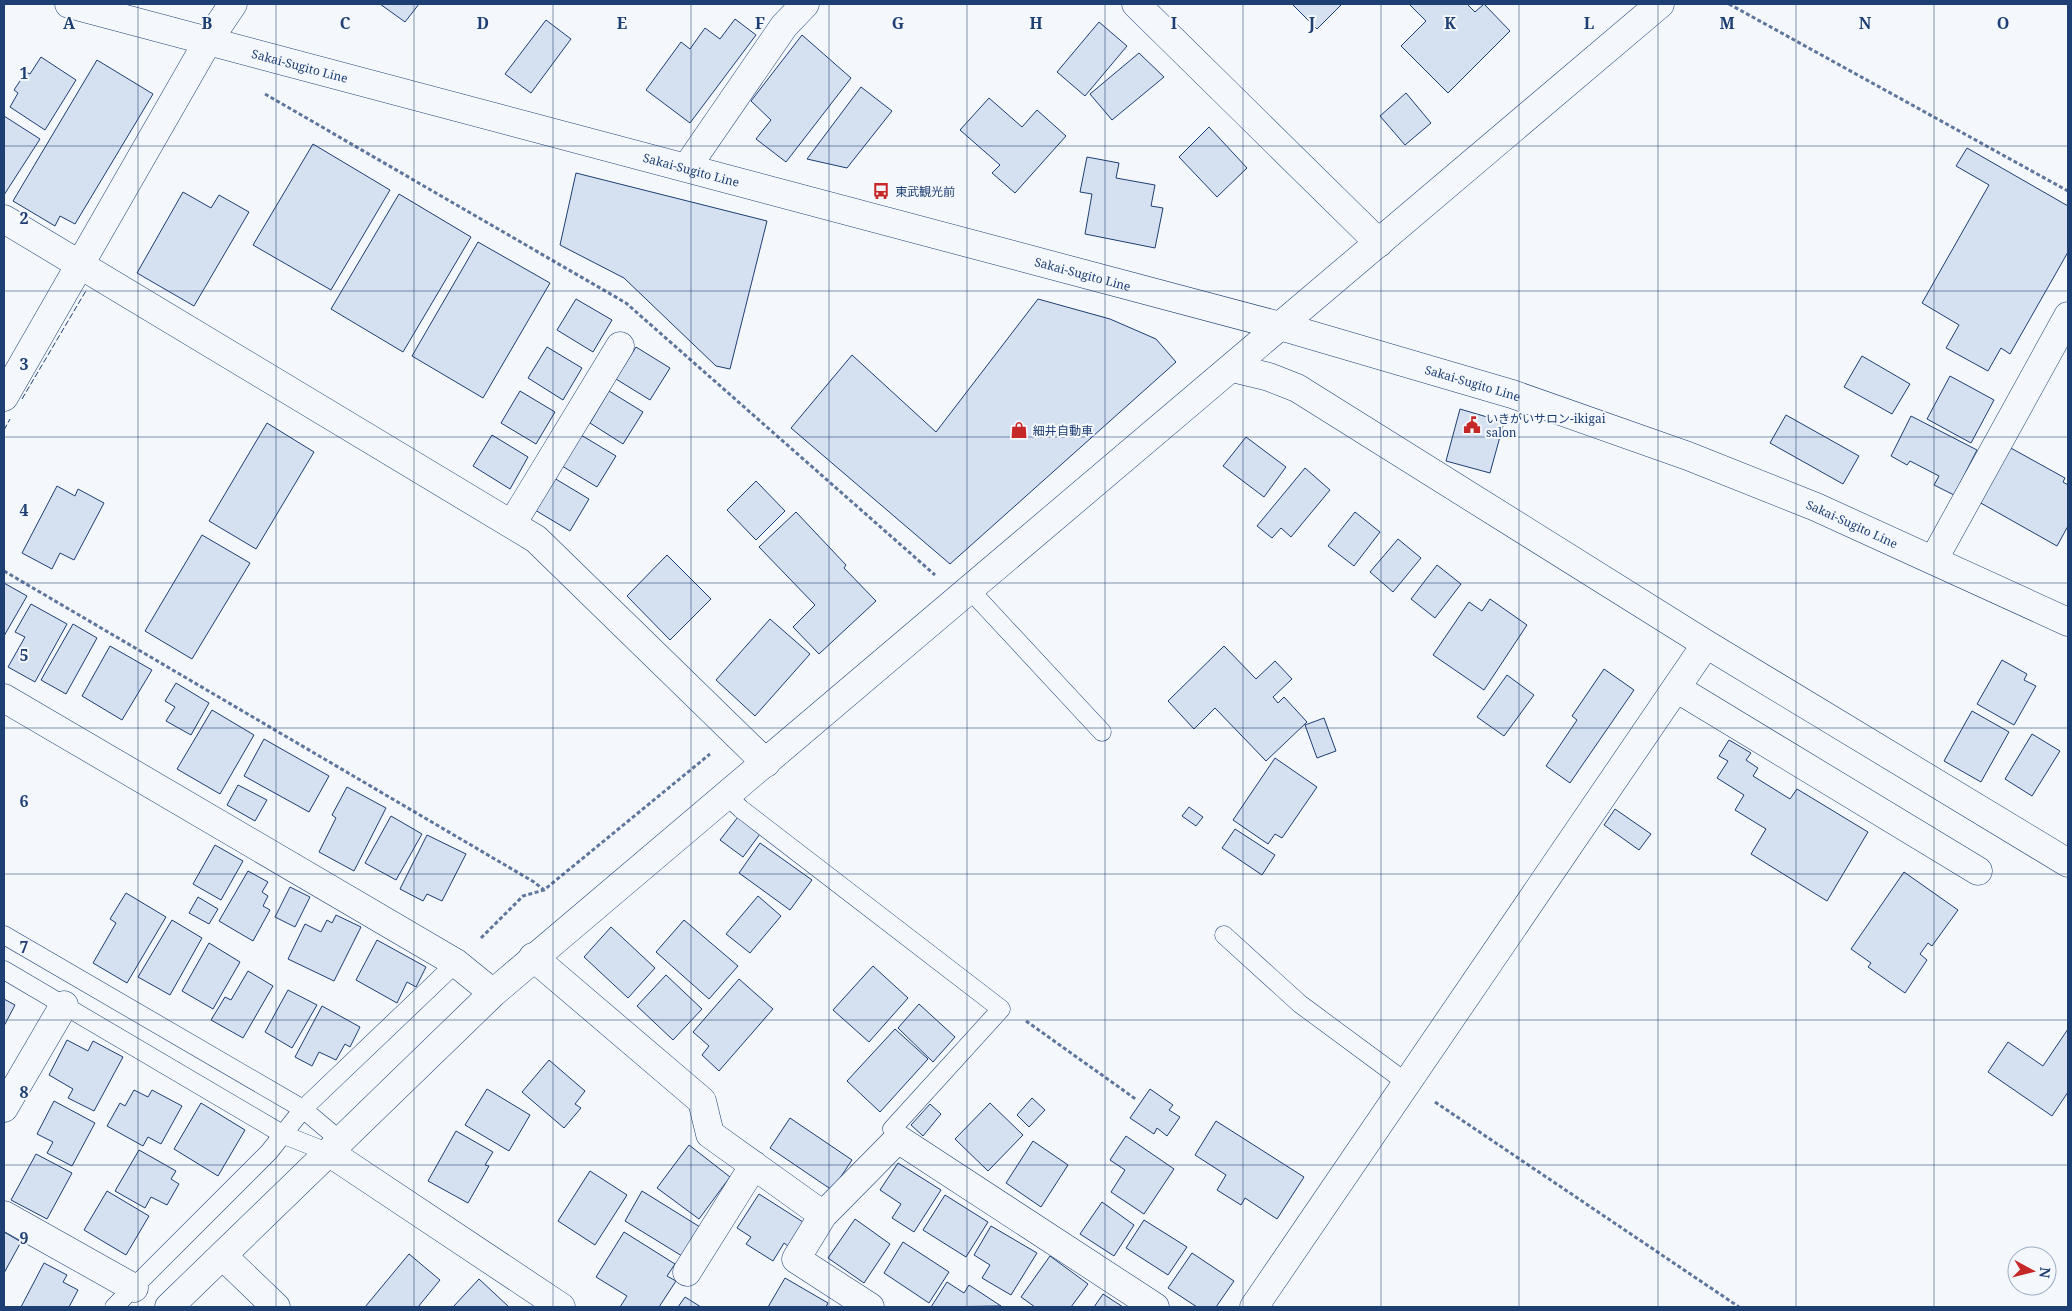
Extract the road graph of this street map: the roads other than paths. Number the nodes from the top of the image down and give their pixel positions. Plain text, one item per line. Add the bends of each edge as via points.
1 (69, 4) edge
2 (233, 4) edge
3 (805, 4) edge
4 (1136, 4) edge
5 (1660, 4) edge
6 (208, 41) junction
7 (687, 167) junction
8 (4, 219) edge
9 (1378, 243) junction
10 (80, 266) junction
11 (2068, 316) edge
12 (1280, 326) junction
13 (620, 346) dead end
14 (1232, 368) junction
15 (4, 397) edge
16 (512, 524) junction
17 (1934, 559) junction
18 (965, 594) junction
19 (2068, 622) edge
20 (1706, 644) junction
21 (1676, 688) junction
22 (4, 698) edge
23 (1102, 732) dead end
24 (766, 763) junction
25 (727, 796) junction
26 (2068, 863) edge
27 (1978, 871) dead end
28 (4, 935) edge
29 (1224, 935) dead end
30 (533, 957) junction
31 (456, 963) junction
32 (4, 970) edge
33 (493, 993) junction
34 (64, 1004) junction
35 (1407, 1083) junction
36 (4, 1108) edge
37 (303, 1109) junction
38 (284, 1135) junction
39 (898, 1139) junction
40 (336, 1147) junction
41 (754, 1165) junction
42 (4, 1215) edge
43 (823, 1215) junction
44 (223, 1256) junction
45 (686, 1272) dead end
46 (134, 1288) junction
47 (853, 1303) edge
48 (114, 1307) edge
49 (170, 1307) edge
50 (276, 1307) edge
51 (561, 1307) edge
52 (1155, 1307) edge
53 (1254, 1307) edge

1 - 6 street, Sakai-Sugito Line
2 - 6 street
3 - 7 street via 784,26
4 - 9 street
5 - 9 street
6 - 7 street, Sakai-Sugito Line
6 - 10 street
7 - 12 street, Sakai-Sugito Line
8 - 10 street
9 - 12 street
10 - 15 street
10 - 16 street
11 - 17 street
12 - 14 street
12 - 17 street, Sakai-Sugito Line via 1512,394 1688,456
13 - 16 street
14 - 18 street
14 - 20 street via 1296,388
16 - 24 street via 536,539
17 - 19 street, Sakai-Sugito Line
18 - 23 lane
18 - 24 street
20 - 21 street
20 - 26 street
21 - 27 street
21 - 35 street
22 - 31 street
24 - 25 street
25 - 30 street
25 - 39 lane via 1001,1009 892,1128
28 - 37 lane
29 - 35 lane via 1300,1004
30 - 33 street
30 - 41 street via 702,1101 710,1134
31 - 33 street
31 - 37 lane
32 - 34 lane
33 - 40 street
34 - 36 street
34 - 38 lane
35 - 53 street
37 - 38 lane
37 - 40 lane
38 - 40 lane
38 - 46 lane
39 - 43 street
39 - 52 street
40 - 44 street
40 - 51 street
41 - 43 street
41 - 45 street
42 - 46 street
43 - 47 street via 796,1259
44 - 49 street
44 - 50 street
46 - 48 lane

